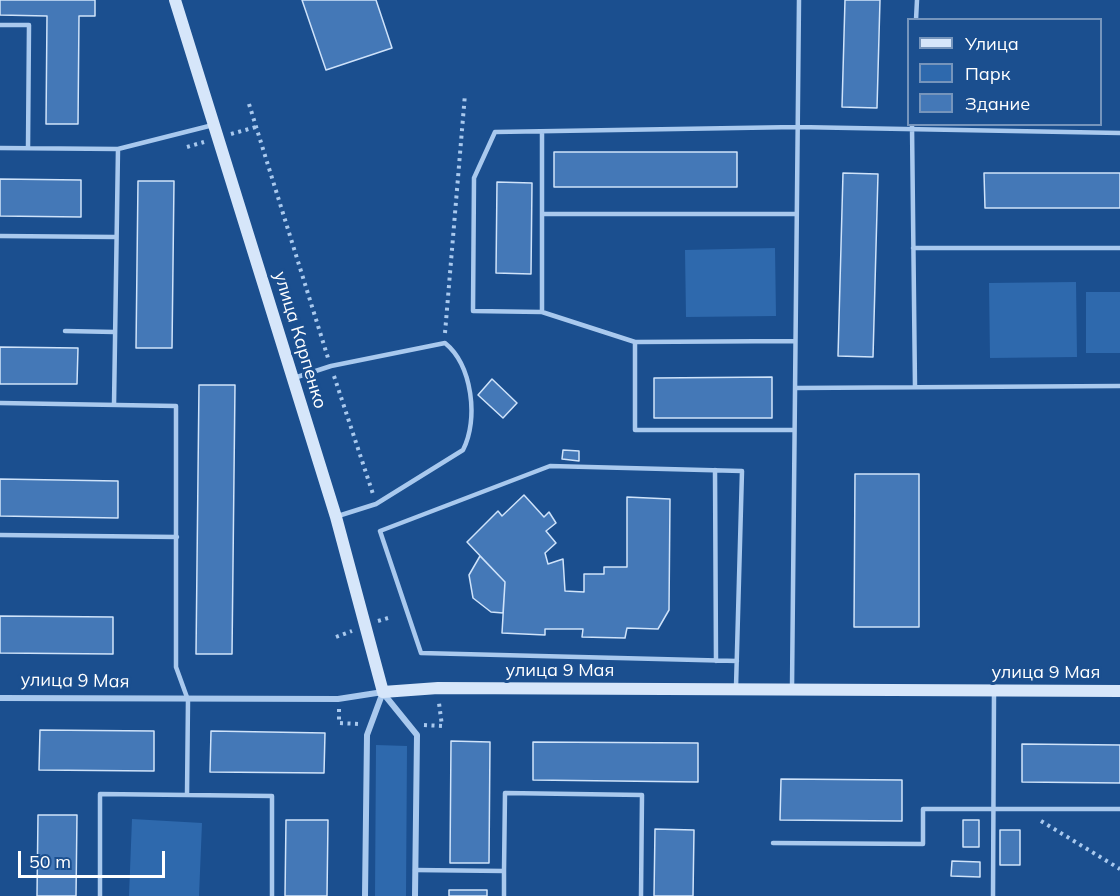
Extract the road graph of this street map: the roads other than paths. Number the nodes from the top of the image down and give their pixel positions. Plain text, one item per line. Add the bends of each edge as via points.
1 (175, 0) edge
2 (799, 0) edge
3 (917, 0) edge
4 (916, 18) edge
5 (0, 25) edge
6 (214, 125) junction
7 (912, 126) edge
8 (797, 127) junction
9 (542, 132) junction
10 (1120, 133) edge
11 (0, 148) edge
12 (28, 148) junction
13 (118, 149) junction
14 (542, 214) junction
15 (796, 214) junction
16 (0, 236) edge
17 (115, 237) junction
18 (913, 248) junction
19 (1120, 248) edge
20 (542, 312) junction
21 (65, 331) dead end
22 (115, 332) junction
23 (795, 341) junction
24 (635, 342) junction
25 (294, 378) junction
26 (1120, 386) edge
27 (915, 387) junction
28 (795, 388) junction
29 (0, 403) edge
30 (114, 405) junction
31 (794, 430) junction
32 (715, 470) junction
33 (336, 517) junction
34 (0, 535) edge
35 (177, 537) junction
36 (716, 661) junction
37 (737, 661) junction
38 (736, 690) junction
39 (792, 690) junction
40 (994, 691) junction
41 (1120, 691) edge
42 (383, 692) junction
43 (0, 698) edge
44 (188, 700) junction
45 (187, 795) junction
46 (994, 809) junction
47 (1120, 809) edge
48 (773, 843) dead end
49 (416, 870) junction
50 (504, 871) junction
51 (100, 896) edge
52 (272, 896) edge
53 (365, 896) edge
54 (415, 896) edge
55 (504, 896) edge
56 (640, 896) edge
57 (993, 896) edge

1 - 6 main road, улица Карпенко
2 - 8 lane
3 - 4 lane
5 - 12 lane via 29,25
6 - 13 lane
6 - 25 main road, улица Карпенко
7 - 8 lane
7 - 10 lane
7 - 18 lane
8 - 9 lane
8 - 15 lane
9 - 14 lane
9 - 20 lane via 495,132 474,178 473,300 473,311
11 - 12 lane
12 - 13 lane
13 - 17 lane
14 - 15 lane
14 - 20 lane
15 - 23 lane
16 - 17 lane
17 - 22 lane
18 - 19 lane
18 - 27 lane
20 - 24 lane
21 - 22 lane
22 - 30 lane
23 - 24 lane
23 - 28 lane
24 - 31 lane via 635,430
25 - 33 main road, улица Карпенко
25 - 33 lane via 331,366 445,343 456,352 467,381 472,414 463,450 376,504
26 - 27 lane
27 - 28 lane
28 - 31 lane
29 - 30 lane
30 - 35 lane via 176,406
31 - 39 lane
32 - 36 lane
32 - 36 lane via 550,466 380,531 421,653
32 - 37 lane via 742,471
33 - 42 main road, улица Карпенко
34 - 35 lane
35 - 44 lane via 176,667
36 - 37 lane
37 - 38 lane
38 - 39 main road, улица 9 Мая
38 - 42 main road, улица 9 Мая via 438,688
39 - 40 main road, улица 9 Мая
40 - 41 main road, улица 9 Мая
40 - 46 lane
42 - 44 street, улица 9 Мая via 338,699
42 - 49 street, улица Карпенко via 417,735
42 - 53 street via 367,735
43 - 44 street, улица 9 Мая
44 - 45 lane
45 - 51 lane via 100,794
45 - 52 lane via 272,796
46 - 47 lane
46 - 48 lane via 923,808 923,844
46 - 57 lane
49 - 50 lane
49 - 54 street, улица Карпенко
50 - 55 lane
50 - 56 lane via 505,793 642,795

